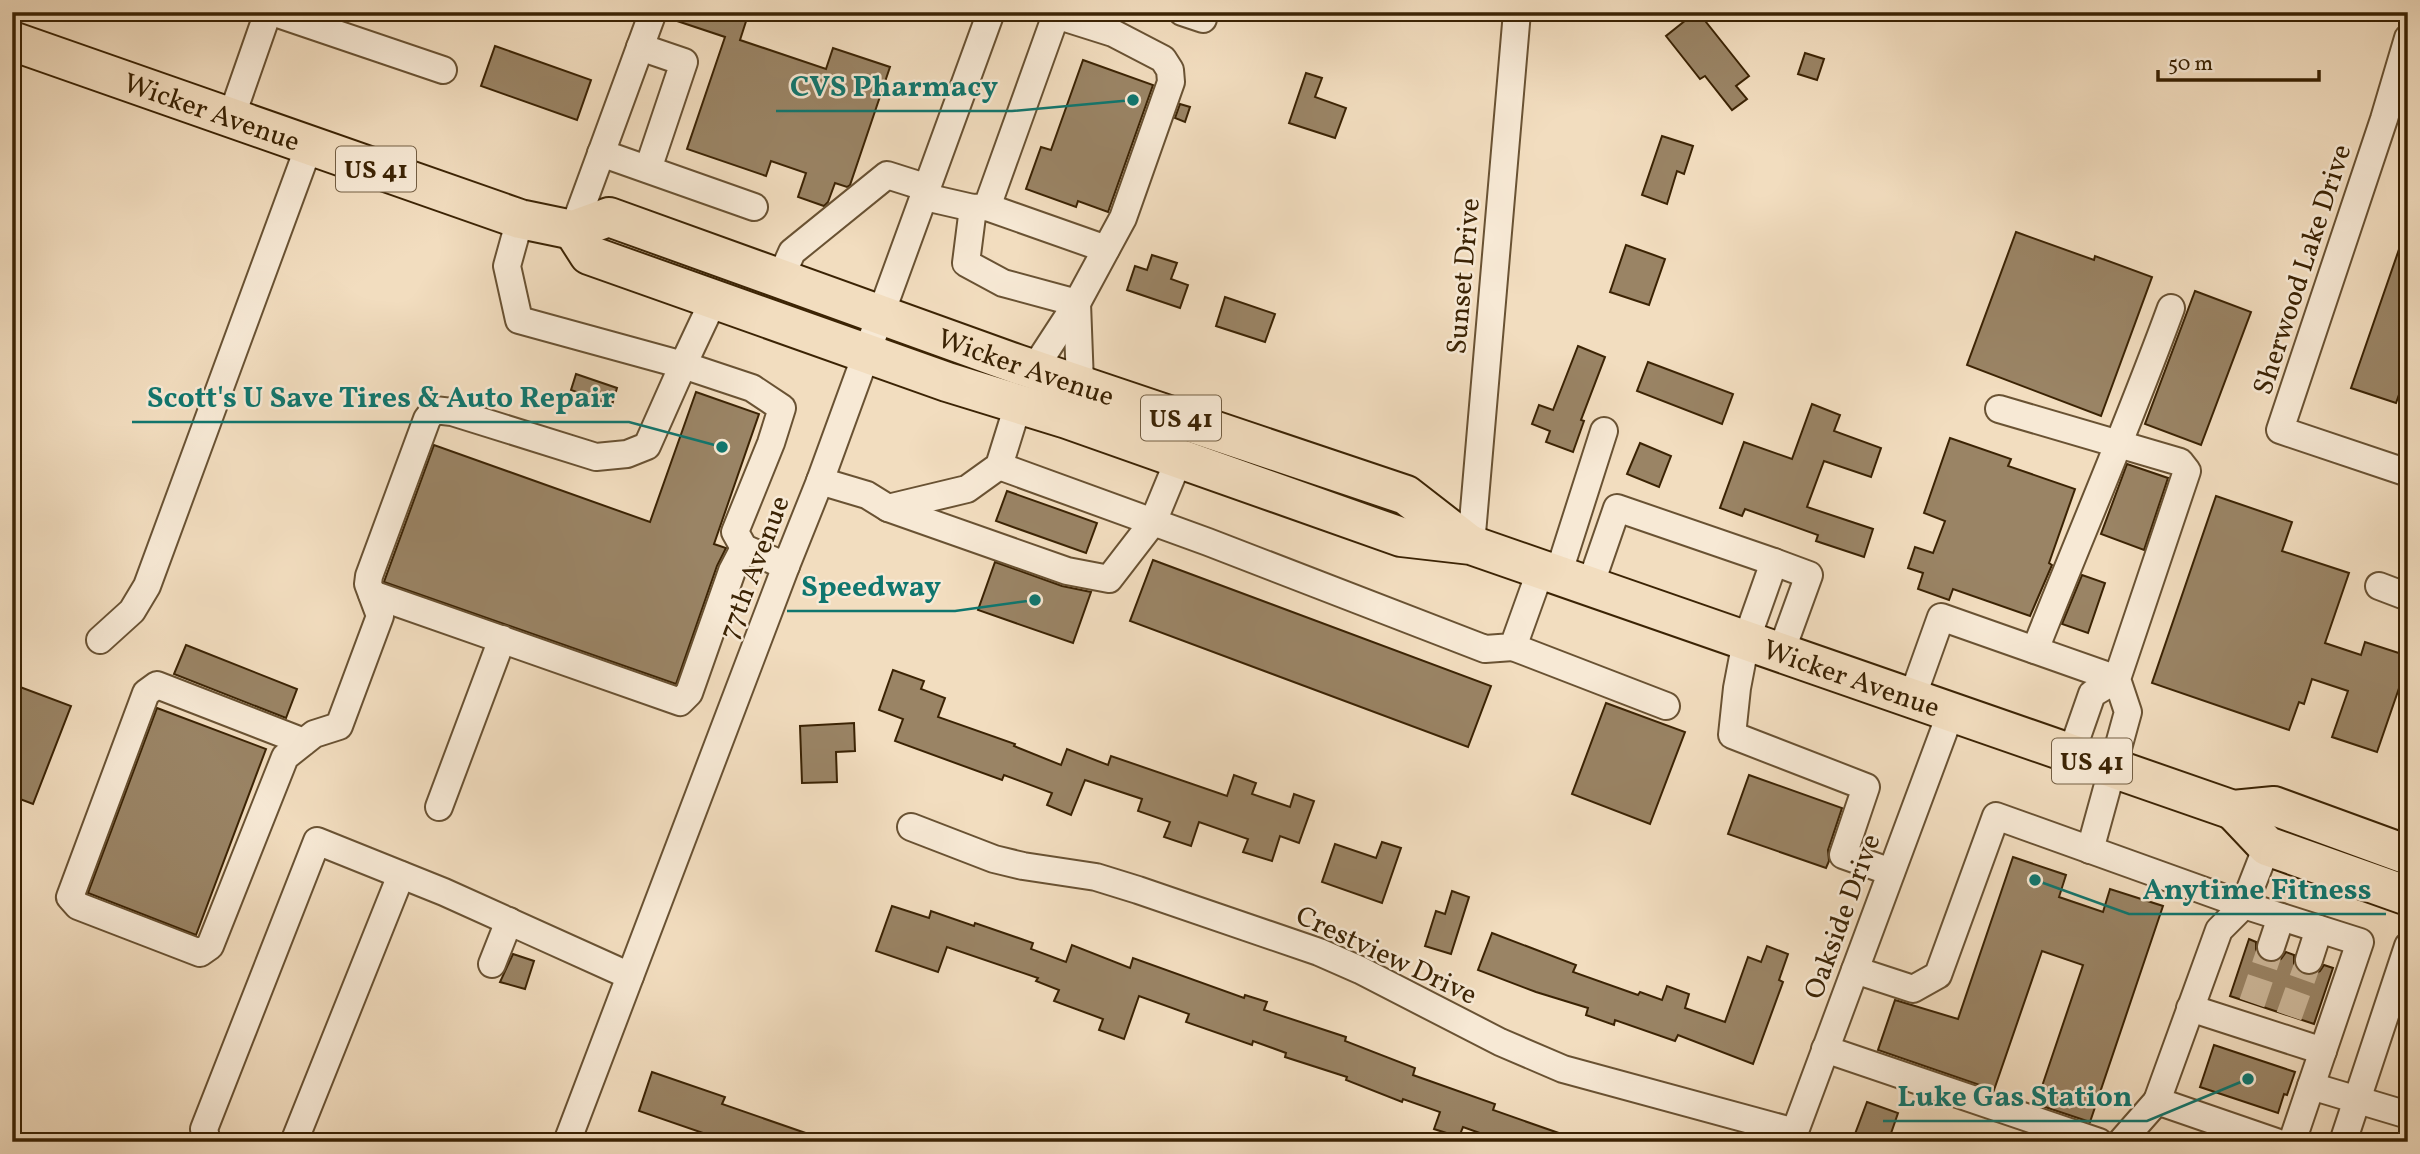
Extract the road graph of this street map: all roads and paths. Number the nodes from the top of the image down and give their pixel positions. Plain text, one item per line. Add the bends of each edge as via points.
1 (270, 12) edge
2 (653, 12) edge
3 (991, 12) edge
4 (1517, 12) edge
5 (1056, 14) edge
6 (2408, 38) edge
7 (12, 41) edge
8 (640, 47) junction
9 (443, 70) dead end
10 (231, 118) junction
11 (2396, 123) edge
12 (309, 146) junction
13 (601, 153) junction
14 (648, 169) junction
15 (926, 192) junction
16 (754, 207) dead end
17 (980, 208) junction
18 (520, 219) junction
19 (573, 230) junction
20 (1106, 249) junction
21 (780, 279) junction
22 (714, 299) junction
23 (1077, 303) junction
24 (2171, 308) dead end
25 (882, 314) junction
26 (867, 353) junction
27 (683, 365) junction
28 (1034, 369) junction
29 (1080, 383) junction
30 (1018, 405) junction
31 (1999, 409) dead end
32 (1604, 431) dead end
33 (2117, 444) junction
34 (1180, 459) junction
35 (999, 466) junction
36 (2408, 472) edge
37 (820, 481) junction
38 (888, 508) junction
39 (1153, 522) junction
40 (1471, 545) junction
41 (744, 548) junction
42 (1774, 562) junction
43 (786, 566) junction
44 (1563, 577) junction
45 (2379, 586) dead end
46 (372, 594) junction
47 (2408, 597) edge
48 (502, 639) junction
49 (100, 640) dead end
50 (1513, 647) junction
51 (1763, 647) junction
52 (2035, 650) junction
53 (2116, 679) junction
54 (1912, 698) junction
55 (1666, 706) dead end
56 (1951, 712) junction
57 (303, 742) junction
58 (2071, 754) junction
59 (2111, 768) junction
60 (439, 807) dead end
61 (2233, 810) junction
62 (911, 827) dead end
63 (2267, 846) junction
64 (2090, 850) junction
65 (2408, 855) edge
66 (1891, 872) junction
67 (401, 875) junction
68 (2408, 896) edge
69 (2244, 905) junction
70 (2281, 917) junction
71 (509, 921) junction
72 (2319, 929) junction
73 (2408, 946) edge
74 (2271, 947) tunnel mouth
75 (2309, 960) tunnel mouth
76 (492, 964) dead end
77 (1855, 970) junction
78 (630, 976) junction
79 (2190, 1007) junction
80 (1825, 1049) junction
81 (2323, 1051) junction
82 (2311, 1086) junction
83 (2357, 1099) junction
84 (2157, 1101) junction
85 (2408, 1115) edge
86 (1793, 1137) edge
87 (207, 1142) edge
88 (294, 1142) edge
89 (567, 1142) edge
90 (2099, 1142) edge
91 (2121, 1142) edge
92 (2276, 1142) edge
93 (2292, 1142) edge
94 (2343, 1142) edge

1 - 9 street
1 - 10 street
2 - 8 street
3 - 15 street, 77th Avenue
4 - 40 street, Sunset Drive
5 - 17 street
5 - 20 street via 1113,33 1163,59 1170,70 1171,82 1124,218
6 - 11 street, Sherwood Lake Drive
7 - 10 highway, Wicker Avenue / US 41
8 - 13 street
8 - 14 street via 684,62
10 - 12 highway, Wicker Avenue / US 41
11 - 36 street, Sherwood Lake Drive via 2280,430
12 - 18 highway, Wicker Avenue / US 41
12 - 49 street via 147,586 132,611
13 - 14 street
13 - 19 street
14 - 16 street
15 - 17 street
15 - 21 street via 887,175 792,252
15 - 25 street, 77th Avenue
17 - 20 street
17 - 23 street via 966,262 1003,283
18 - 19 highway, Wicker Avenue / US 41
18 - 27 street via 507,266 519,320
19 - 21 highway, Wicker Avenue / US 41 via 609,217
19 - 22 highway, Wicker Avenue / US 41 via 589,255
20 - 23 street
21 - 25 highway, Wicker Avenue / US 41
22 - 26 highway, Wicker Avenue / US 41
22 - 27 street
23 - 28 street
23 - 29 street
24 - 33 street
25 - 26 street, 77th Avenue
25 - 28 highway, Wicker Avenue / US 41
26 - 30 highway, Wicker Avenue / US 41
26 - 37 street, 77th Avenue
27 - 41 street via 752,388 782,408 735,532
27 - 46 street via 647,446 627,454 596,457 434,410 369,576
28 - 29 highway, Wicker Avenue / US 41
29 - 40 highway, Wicker Avenue / US 41 via 1406,495
30 - 34 highway, Wicker Avenue / US 41
30 - 35 street
31 - 33 street
32 - 44 street
33 - 52 street
33 - 53 street via 2180,462 2187,471
34 - 39 street
34 - 40 highway, Wicker Avenue / US 41 via 1401,537
35 - 38 street via 967,489
35 - 39 street
37 - 38 street via 867,495
37 - 43 street, 77th Avenue
38 - 39 street via 1067,571 1109,579
39 - 50 street via 1485,649
40 - 44 highway, Wicker Avenue / US 41
41 - 43 street
41 - 48 street via 689,693 680,702
42 - 44 street via 1617,508
42 - 51 street
42 - 51 street via 1809,575
43 - 78 street, 77th Avenue
44 - 50 street
44 - 51 highway, Wicker Avenue / US 41
45 - 47 street
46 - 48 street
46 - 57 street via 380,616 339,726
48 - 60 street
50 - 55 street
51 - 54 highway, Wicker Avenue / US 41
51 - 66 street via 1737,688 1732,735 1866,787 1843,855
52 - 53 street
52 - 54 street via 1941,617
53 - 58 street via 2092,694
53 - 59 street via 2128,712
54 - 56 highway, Wicker Avenue / US 41
56 - 58 highway, Wicker Avenue / US 41
56 - 66 street, Oakside Drive
57 - 57 street via 285,758 210,946 200,953 78,906 70,897 146,693 157,685
58 - 59 highway, Wicker Avenue / US 41
59 - 61 highway, Wicker Avenue / US 41
59 - 64 street
61 - 63 highway, Wicker Avenue / US 41
61 - 65 highway, Wicker Avenue / US 41 via 2274,806
62 - 86 street, Crestview Drive via 994,859 1096,877 1319,952 1527,1055
63 - 68 highway, Wicker Avenue / US 41
63 - 69 street
64 - 69 street
64 - 77 street via 1996,816 1938,975 1913,989
66 - 77 street, Oakside Drive
67 - 71 street
67 - 87 street via 317,841 204,1129
67 - 88 street
69 - 70 street
69 - 79 street via 2219,930
70 - 72 street
70 - 74 street
71 - 76 street
71 - 78 street
72 - 75 street
72 - 81 street via 2360,943
73 - 83 street
77 - 80 street, Oakside Drive
78 - 89 street, 77th Avenue
79 - 81 street via 2248,1014 2286,1027
79 - 84 street
80 - 86 street, Oakside Drive
80 - 90 street
81 - 82 street
82 - 83 street
82 - 93 street
83 - 85 street
83 - 94 street
84 - 91 street
84 - 92 street

